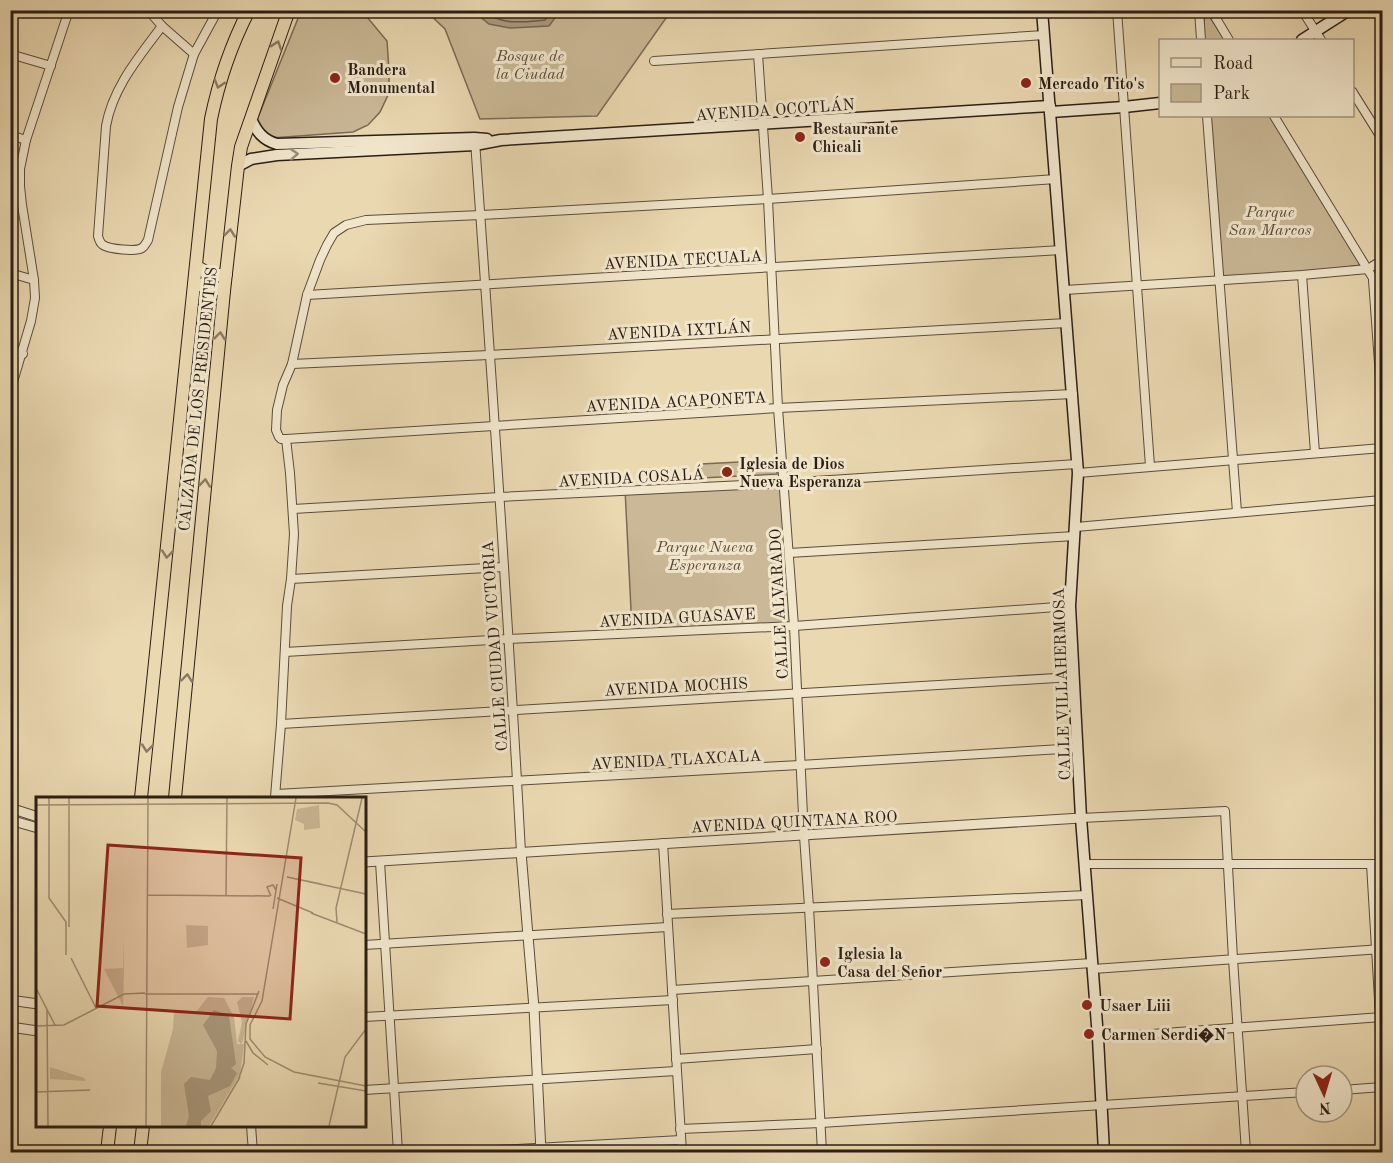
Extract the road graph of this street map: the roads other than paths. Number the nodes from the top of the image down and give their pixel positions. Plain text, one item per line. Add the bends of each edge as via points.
1 (148, 10) edge
2 (218, 10) edge
3 (249, 10) edge
4 (289, 10) edge
5 (1042, 10) edge
6 (1117, 10) edge
7 (1199, 10) edge
8 (1211, 10) edge
9 (1302, 10) edge
10 (1349, 10) edge
11 (68, 11) edge
12 (162, 26) junction
13 (1044, 35) junction
14 (1318, 36) edge
15 (1201, 39) edge
16 (1228, 39) edge
17 (10, 54) edge
18 (194, 54) junction
19 (758, 54) junction
20 (654, 61) dead end
21 (51, 66) junction
22 (1354, 93) edge
23 (1159, 103) edge
24 (1124, 107) junction
25 (1050, 109) junction
26 (1207, 117) edge
27 (1275, 117) edge
28 (251, 119) junction
29 (762, 125) junction
30 (10, 135) edge
31 (1383, 139) edge
32 (26, 140) junction
33 (475, 141) junction
34 (238, 166) junction
35 (1056, 179) junction
36 (768, 199) junction
37 (10, 202) edge
38 (22, 205) junction
39 (481, 215) junction
40 (1061, 250) junction
41 (1383, 260) edge
42 (196, 266) junction
43 (771, 268) junction
44 (1368, 269) junction
45 (10, 273) edge
46 (226, 274) junction
47 (1302, 275) junction
48 (1373, 279) junction
49 (34, 280) junction
50 (1220, 280) junction
51 (485, 284) junction
52 (194, 285) junction
53 (1136, 286) junction
54 (1065, 290) junction
55 (224, 291) junction
56 (1383, 293) edge
57 (307, 295) junction
58 (1067, 323) junction
59 (775, 338) junction
60 (10, 350) edge
61 (22, 354) junction
62 (489, 355) junction
63 (292, 364) junction
64 (10, 392) edge
65 (1073, 394) junction
66 (1383, 405) edge
67 (778, 408) junction
68 (495, 425) junction
69 (284, 439) junction
70 (1383, 448) edge
71 (1315, 453) junction
72 (1232, 460) junction
73 (1150, 466) junction
74 (1078, 468) junction
75 (784, 483) junction
76 (500, 497) junction
77 (1383, 500) edge
78 (293, 509) junction
79 (1237, 512) junction
80 (1075, 532) junction
81 (789, 552) junction
82 (504, 567) junction
83 (291, 579) junction
84 (1070, 606) junction
85 (794, 626) junction
86 (508, 639) junction
87 (285, 652) junction
88 (1073, 677) junction
89 (796, 693) junction
90 (513, 710) junction
91 (281, 723) junction
92 (1078, 748) junction
93 (800, 765) junction
94 (517, 781) junction
95 (275, 796) edge
96 (141, 797) edge
97 (175, 797) edge
98 (10, 808) edge
99 (36, 816) edge
100 (1080, 818) junction
101 (10, 820) edge
102 (36, 827) edge
103 (804, 836) junction
104 (663, 843) junction
105 (521, 852) junction
106 (366, 862) edge
107 (380, 862) junction
108 (1084, 864) junction
109 (1228, 864) junction
110 (1371, 864) junction
111 (1383, 864) edge
112 (1087, 896) junction
113 (809, 907) junction
114 (667, 914) junction
115 (668, 927) junction
116 (527, 935) junction
117 (385, 943) junction
118 (366, 945) edge
119 (1379, 950) edge
120 (1233, 959) junction
121 (1092, 966) junction
122 (813, 980) junction
123 (672, 990) junction
124 (10, 1000) edge
125 (673, 1000) junction
126 (36, 1004) edge
127 (534, 1008) junction
128 (389, 1016) junction
129 (366, 1017) edge
130 (1381, 1017) edge
131 (10, 1027) edge
132 (1238, 1028) junction
133 (36, 1031) edge
134 (1098, 1038) junction
135 (817, 1049) junction
136 (1383, 1050) edge
137 (676, 1059) junction
138 (676, 1071) junction
139 (538, 1080) junction
140 (1383, 1087) edge
141 (394, 1089) junction
142 (1354, 1089) edge
143 (366, 1090) edge
144 (1294, 1093) edge
145 (1242, 1096) junction
146 (1102, 1105) junction
147 (821, 1123) junction
148 (110, 1127) edge
149 (143, 1127) edge
150 (251, 1127) edge
151 (680, 1130) junction
152 (681, 1140) junction
153 (105, 1150) edge
154 (541, 1150) edge
155 (140, 1152) edge
156 (253, 1152) edge
157 (398, 1152) edge
158 (462, 1152) edge
159 (682, 1152) edge
160 (822, 1152) edge
161 (1104, 1152) edge
162 (1246, 1152) edge

1 - 12 street
2 - 18 street
3 -> 42 highway, CALZADA DE LOS PRESIDENTES via 216,93
28 -> 4 highway, CALZADA DE LOS PRESIDENTES
5 - 13 main road, CALLE VILLAHERMOSA
6 - 24 street
7 - 15 street
8 - 16 street
9 - 14 street
10 - 14 main road
11 - 21 street
12 - 18 street
12 - 18 street via 129,71 109,111 98,236 104,245 133,250 145,245
13 - 19 street
13 - 25 main road, CALLE VILLAHERMOSA
17 - 21 street
19 - 20 street
19 - 29 street, CALLE ALVARADO
21 - 32 street
22 - 31 street
23 - 24 main road, AVENIDA OCOTLÁN
24 - 25 main road, AVENIDA OCOTLÁN
24 - 53 street
25 - 29 main road, AVENIDA OCOTLÁN
25 - 35 main road, CALLE VILLAHERMOSA
26 - 50 street
27 - 44 street
28 - 33 main road, AVENIDA OCOTLÁN via 263,138 277,144
28 - 34 highway, CALZADA DE LOS PRESIDENTES
29 - 33 main road, AVENIDA OCOTLÁN
29 - 36 street, CALLE ALVARADO
30 - 32 street
32 - 38 street via 20,169
34 -> 33 main road, AVENIDA OCOTLÁN via 251,159 277,155
33 - 39 street, CALLE CIUDAD VICTORIA
46 -> 34 highway, CALZADA DE LOS PRESIDENTES
35 - 36 street
35 - 40 main road, CALLE VILLAHERMOSA
36 - 39 street
36 - 43 street, CALLE ALVARADO
37 - 38 street
38 - 49 street
39 - 51 street, CALLE CIUDAD VICTORIA
39 - 57 street via 366,220 346,225 334,233
40 - 43 street, AVENIDA TECUALA
40 - 54 main road, CALLE VILLAHERMOSA
41 - 44 street
42 - 46 highway via 210,274
42 - 52 highway, CALZADA DE LOS PRESIDENTES
43 - 51 street, AVENIDA TECUALA
43 - 59 street, CALLE ALVARADO
44 - 47 street
44 - 48 street
45 - 49 street
46 - 55 highway, CALZADA DE LOS PRESIDENTES
47 - 50 street
47 - 71 street
48 - 56 street
48 - 66 street
49 - 61 street via 32,321
50 - 53 street
50 - 72 street
51 - 57 street, AVENIDA TECUALA
51 - 62 street, CALLE CIUDAD VICTORIA
52 - 55 highway
52 -> 96 highway, CALZADA DE LOS PRESIDENTES
53 - 54 street
53 - 73 street
54 - 58 main road, CALLE VILLAHERMOSA
97 -> 55 highway, CALZADA DE LOS PRESIDENTES
57 - 63 street
58 - 59 street, AVENIDA IXTLÁN
58 - 65 main road, CALLE VILLAHERMOSA
59 - 62 street, AVENIDA IXTLÁN
59 - 67 street, CALLE ALVARADO
60 - 61 street
61 - 64 street
62 - 63 street, AVENIDA IXTLÁN
62 - 68 street, CALLE CIUDAD VICTORIA
63 - 69 street via 277,410 276,430
65 - 67 street, AVENIDA ACAPONETA
65 - 74 main road, CALLE VILLAHERMOSA
67 - 68 street, AVENIDA ACAPONETA
67 - 75 street, CALLE ALVARADO
68 - 69 street, AVENIDA ACAPONETA
68 - 76 street, CALLE CIUDAD VICTORIA
69 - 78 street
70 - 71 street, AVENIDA COSALÁ
71 - 72 street, AVENIDA COSALÁ
72 - 73 street, AVENIDA COSALÁ
72 - 79 street
73 - 74 street, AVENIDA COSALÁ
74 - 75 street, AVENIDA COSALÁ
74 - 80 main road, CALLE VILLAHERMOSA
75 - 76 street, AVENIDA COSALÁ
75 - 81 street, CALLE ALVARADO
76 - 78 street, AVENIDA COSALÁ
76 - 82 street, CALLE CIUDAD VICTORIA
77 - 79 street
78 - 83 street
79 - 80 street
80 - 81 street
80 - 84 main road, CALLE VILLAHERMOSA
81 - 85 street, CALLE ALVARADO
82 - 83 street
82 - 86 street, CALLE CIUDAD VICTORIA
83 - 87 street
84 - 85 street, AVENIDA GUASAVE
84 - 88 main road, CALLE VILLAHERMOSA
85 - 86 street, AVENIDA GUASAVE
85 - 89 street, CALLE ALVARADO
86 - 87 street, AVENIDA GUASAVE
86 - 90 street, CALLE CIUDAD VICTORIA
87 - 91 street
88 - 89 street, AVENIDA MOCHIS
88 - 92 main road, CALLE VILLAHERMOSA
89 - 90 street, AVENIDA MOCHIS
89 - 93 street, CALLE ALVARADO
90 - 91 street, AVENIDA MOCHIS
90 - 94 street, CALLE CIUDAD VICTORIA
91 - 95 street
92 - 93 street, AVENIDA TLAXCALA
92 - 100 main road, CALLE VILLAHERMOSA
93 - 94 street, AVENIDA TLAXCALA
93 - 103 street, CALLE ALVARADO
94 - 95 street, AVENIDA TLAXCALA
94 - 105 street, CALLE CIUDAD VICTORIA
98 - 99 street
100 - 103 street, AVENIDA QUINTANA ROO
100 - 108 main road, CALLE VILLAHERMOSA
100 - 109 street, AVENIDA QUINTANA ROO via 1226,811
101 - 102 street
103 - 104 street, AVENIDA QUINTANA ROO
103 - 113 street, CALLE ALVARADO
104 - 105 street, AVENIDA QUINTANA ROO
104 - 114 street
105 - 107 street, AVENIDA QUINTANA ROO
105 - 116 street, CALLE CIUDAD VICTORIA
106 - 107 street, AVENIDA QUINTANA ROO
107 - 117 street
108 - 109 street
108 - 112 main road, CALLE VILLAHERMOSA
109 - 110 street
109 - 120 street
110 - 111 street
110 - 119 street
112 - 113 street
112 - 121 main road, CALLE VILLAHERMOSA
113 - 114 street
113 - 122 street, CALLE ALVARADO
114 - 115 street
115 - 116 street
115 - 123 street
116 - 117 street
116 - 127 street, CALLE CIUDAD VICTORIA
117 - 118 street
117 - 128 street
119 - 120 street
119 - 130 street
120 - 121 street
120 - 132 street
121 - 122 street
121 - 134 main road, CALLE VILLAHERMOSA
122 - 123 street
122 - 135 street, CALLE ALVARADO
123 - 125 street
124 - 126 street
125 - 127 street
125 - 137 street
127 - 128 street
127 - 139 street, CALLE CIUDAD VICTORIA
128 - 129 street
128 - 141 street
130 - 132 street
130 - 136 street
131 - 133 street
132 - 134 street
132 - 145 street
134 - 146 main road, CALLE VILLAHERMOSA
135 - 137 street
135 - 147 street, CALLE ALVARADO
137 - 138 street
138 - 139 street
138 - 151 street
139 - 141 street
139 - 154 street, CALLE CIUDAD VICTORIA
140 - 142 street
141 - 143 street
141 - 157 street
144 - 145 street
145 - 146 street
145 - 162 street
146 - 147 street
146 - 161 main road, CALLE VILLAHERMOSA
147 - 151 street
147 - 160 street, CALLE ALVARADO
148 - 153 highway
149 - 155 highway
150 - 156 street
151 - 152 street
152 - 154 street
152 - 159 street
154 - 158 street

